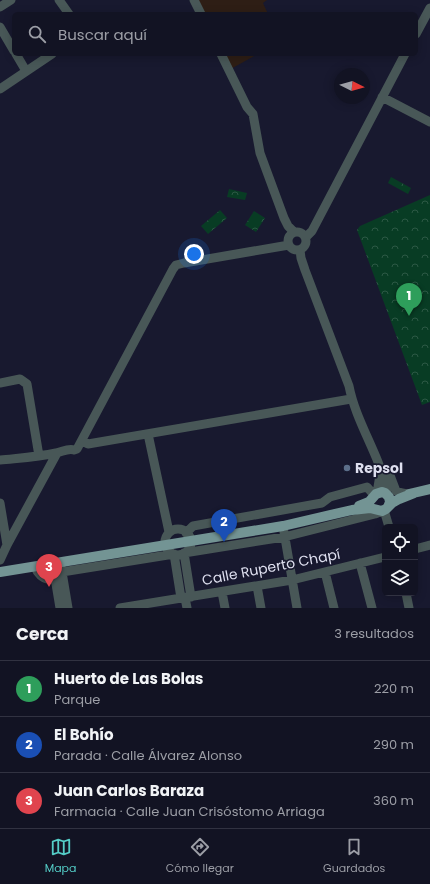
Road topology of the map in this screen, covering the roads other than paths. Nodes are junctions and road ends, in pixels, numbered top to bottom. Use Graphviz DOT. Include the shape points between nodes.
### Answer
graph roads {
  1 [pos="11,0"];
  2 [pos="59,0"];
  3 [pos="194,0"];
  4 [pos="0,7"];
  5 [pos="430,8"];
  6 [pos="68,12"];
  7 [pos="200,12"];
  8 [pos="0,27"];
  9 [pos="418,30"];
  10 [pos="12,48"];
  11 [pos="17,56"];
  12 [pos="49,56"];
  13 [pos="222,56"];
  14 [pos="404,56"];
  15 [pos="26,71"];
  16 [pos="0,89"];
  17 [pos="382,97"];
  18 [pos="430,122"];
  19 [pos="294,232"];
  20 [pos="306,237"];
  21 [pos="289,245"];
  22 [pos="300,250"];
  23 [pos="0,382"];
  24 [pos="351,398"];
  25 [pos="148,434"];
  26 [pos="82,441"];
  27 [pos="374,451"];
  28 [pos="57,453"];
  29 [pos="39,456"];
  30 [pos="0,460"];
  31 [pos="430,489"];
  32 [pos="411,494"];
  33 [pos="375,495"];
  34 [pos="388,495"];
  35 [pos="0,503"];
  36 [pos="386,509"];
  37 [pos="352,510"];
  38 [pos="388,524"];
  39 [pos="169,532"];
  40 [pos="284,532"];
  41 [pos="188,537"];
  42 [pos="7,545"];
  43 [pos="430,545"];
  44 [pos="166,546"];
  45 [pos="418,548"];
  46 [pos="184,553"];
  47 [pos="174,554"];
  48 [pos="382,557"];
  49 [pos="0,560"];
  50 [pos="360,563"];
  51 [pos="35,566"];
  52 [pos="60,571"];
  53 [pos="3,572"];
  54 [pos="325,572"];
  55 [pos="292,580"];
  56 [pos="257,586"];
  57 [pos="222,592"];
  58 [pos="407,596"];
  59 [pos="185,598"];
  60 [pos="148,606"];
  61 [pos="60,608"];
  62 [pos="68,608"];
  63 [pos="120,608"];
  64 [pos="187,608"];
  65 [pos="225,608"];
  66 [pos="261,608"];
  67 [pos="296,608"];
  68 [pos="334,608"];
  69 [pos="372,608"];
  70 [pos="409,608"];
  1 -- 4 [label="street"];
  2 -- 6 [label="street"];
  3 -- 7 [label="street"];
  5 -- 9 [label="street"];
  8 -- 10 [label="street"];
  11 -- 15 [label="street"];
  12 -- 15 [label="street"];
  13 -- 19 [label="street" via="247,107 254,114 260,153 284,218"];
  14 -- 17 [label="street"];
  15 -- 16 [label="street"];
  17 -- 18 [label="street"];
  17 -- 20 [label="street" via="312,231"];
  19 -- 20 [label="street" via="302,233"];
  19 -- 21 [label="street" via="289,237"];
  20 -- 22 [label="street" via="307,242"];
  21 -- 22 [label="street"];
  21 -- 26 [label="street" via="176,265"];
  22 -- 24 [label="street" via="305,270 349,386"];
  23 -- 29 [label="street" via="20,379 27,384"];
  24 -- 25 [label="street"];
  24 -- 27 [label="street"];
  25 -- 26 [label="street" via="88,444"];
  25 -- 39 [label="street"];
  26 -- 28 [label="street" via="76,450"];
  27 -- 32 [label="street" via="386,465 396,491"];
  27 -- 33 [label="street" via="380,472"];
  27 -- 34 [label="street"];
  28 -- 29 [label="street"];
  28 -- 42 [label="street"];
  29 -- 30 [label="street"];
  31 -- 32 [label="main road"];
  32 -- 34 [label="main road"];
  32 -- 36 [label="main road" via="398,499"];
  33 -- 34 [label="main road" via="382,492"];
  33 -- 36 [label="main road" via="372,505 375,508"];
  33 -- 37 [label="main road" via="367,503"];
  33 -- 41 [label="street" via="367,487 330,497 322,503 193,526"];
  34 -- 36 [label="main road" via="390,502"];
  35 -- 42 [label="street"];
  36 -- 37 [label="main road"];
  36 -- 38 [label="street"];
  36 -- 40 [label="street" via="375,514"];
  37 -- 40 [label="main road"];
  39 -- 41 [label="street" via="180,529"];
  39 -- 44 [label="street" via="165,539"];
  40 -- 41 [label="main road"];
  40 -- 46 [label="street"];
  40 -- 55 [label="street"];
  41 -- 44 [label="main road"];
  41 -- 46 [label="street" via="188,548"];
  42 -- 49 [label="street"];
  43 -- 45 [label="street"];
  44 -- 47 [label="street"];
  44 -- 52 [label="main road"];
  46 -- 47 [label="street"];
  46 -- 59 [label="street"];
  47 -- 52 [label="street"];
  47 -- 59 [label="street"];
  48 -- 50 [label="street, Calle Ruperto Chapí"];
  50 -- 54 [label="street, Calle Ruperto Chapí"];
  50 -- 69 [label="street"];
  51 -- 52 [label="main road"];
  51 -- 52 [label="street" via="43,578 49,579"];
  51 -- 53 [label="main road"];
  52 -- 61 [label="street"];
  52 -- 62 [label="street"];
  54 -- 55 [label="street, Calle Ruperto Chapí"];
  54 -- 68 [label="street"];
  55 -- 56 [label="street, Calle Ruperto Chapí"];
  55 -- 67 [label="street"];
  56 -- 57 [label="street, Calle Ruperto Chapí"];
  56 -- 66 [label="street"];
  57 -- 59 [label="street, Calle Ruperto Chapí"];
  57 -- 65 [label="street"];
  58 -- 70 [label="street"];
  59 -- 60 [label="street, Calle Ruperto Chapí"];
  59 -- 64 [label="street"];
  60 -- 63 [label="street, Calle Ruperto Chapí"];
}
